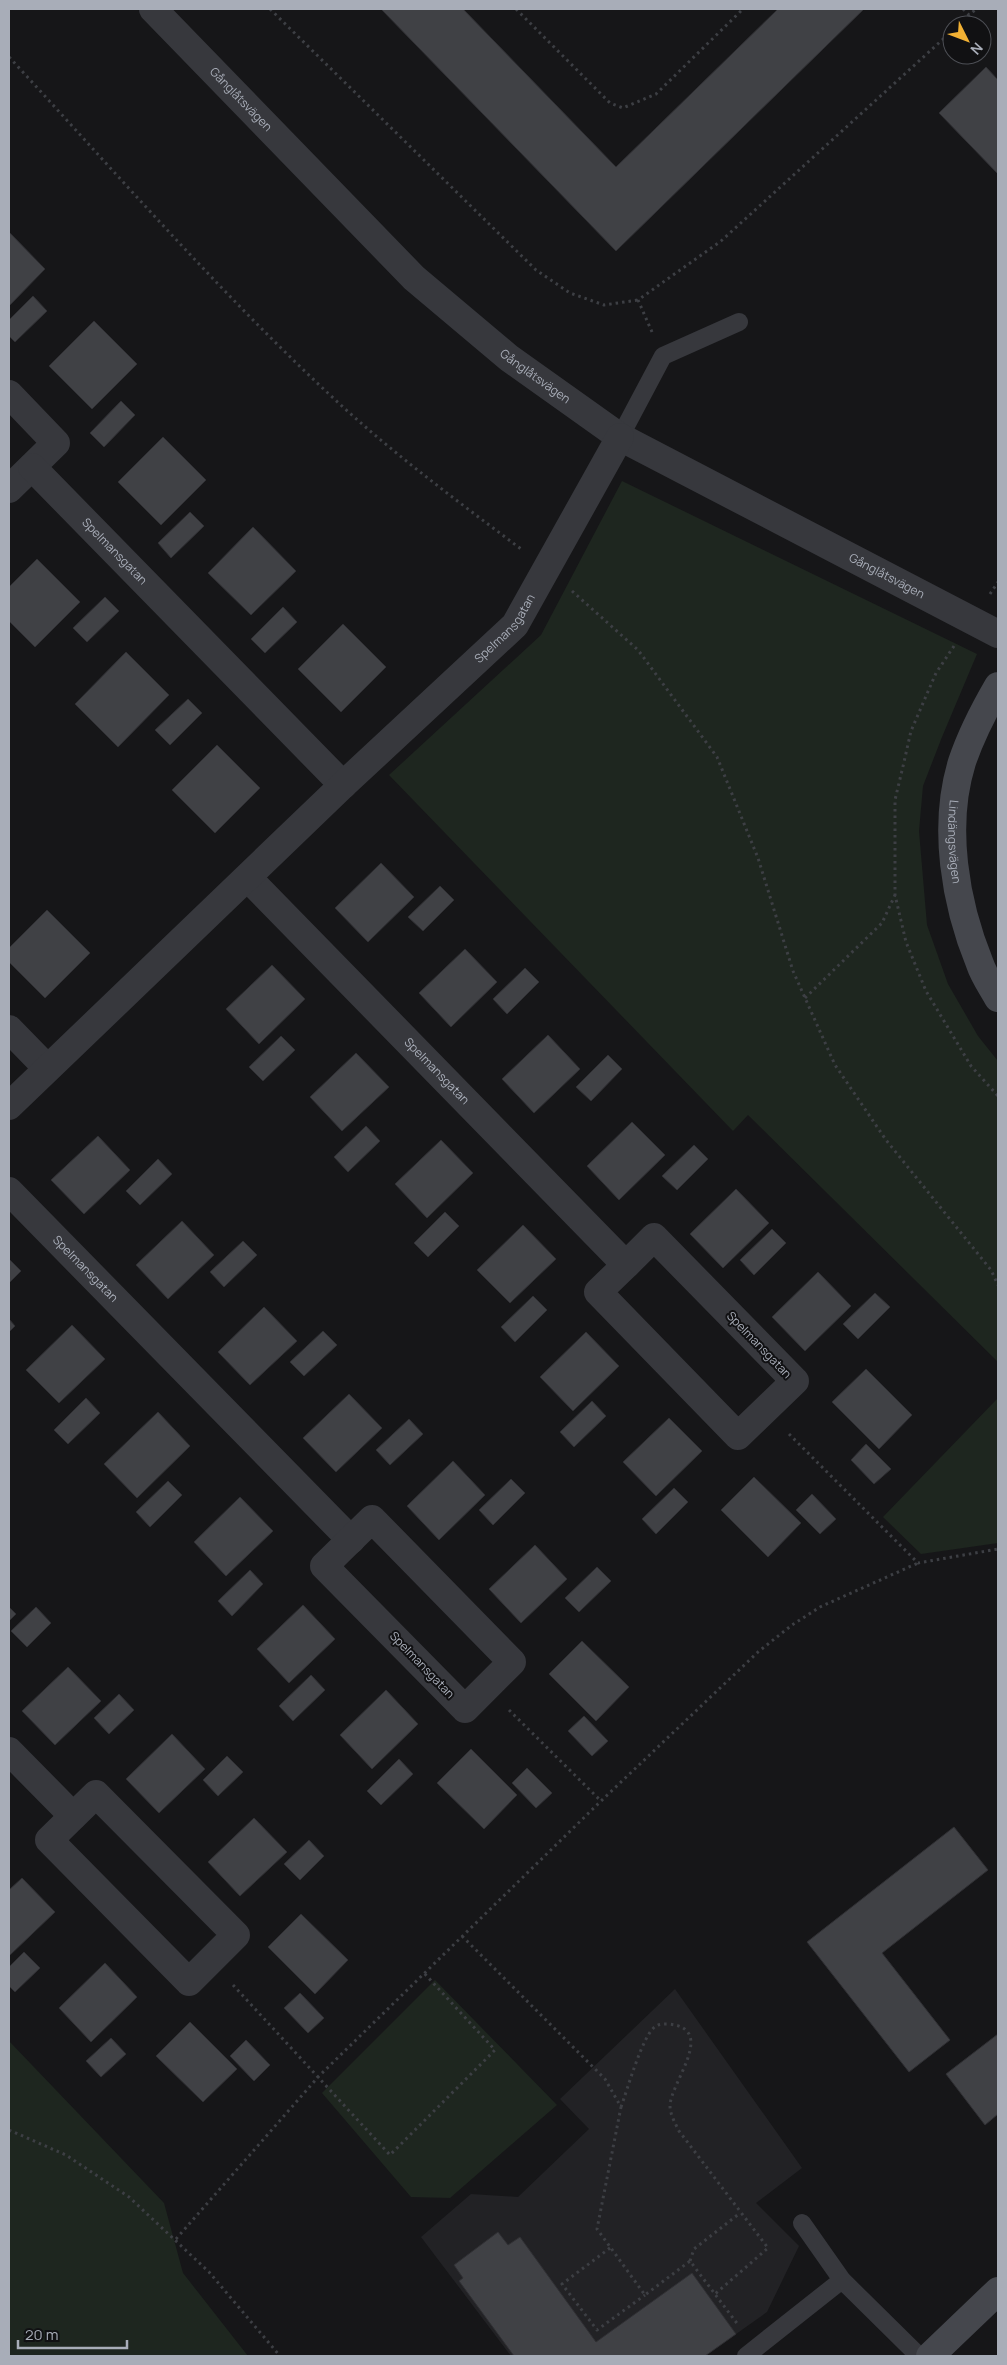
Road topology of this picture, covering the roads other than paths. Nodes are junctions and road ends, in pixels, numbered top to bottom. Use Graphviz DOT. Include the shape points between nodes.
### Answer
graph roads {
  1 [pos="153,9"];
  2 [pos="739,322"];
  3 [pos="9,394"];
  4 [pos="620,437"];
  5 [pos="32,467"];
  6 [pos="9,489"];
  7 [pos="998,634"];
  8 [pos="998,686"];
  9 [pos="343,785"];
  10 [pos="248,878"];
  11 [pos="998,998"];
  12 [pos="9,1029"];
  13 [pos="47,1068"];
  14 [pos="9,1106"];
  15 [pos="9,1191"];
  16 [pos="626,1265"];
  17 [pos="351,1540"];
  18 [pos="9,1752"];
  19 [pos="73,1816"];
  20 [pos="802,2222"];
  21 [pos="842,2280"];
  22 [pos="998,2291"];
  23 [pos="752,2352"];
  24 [pos="919,2356"];
  25 [pos="930,2356"];
  1 -- 4 [label="street, Gånglåtsvägen" via="414,278 509,358"];
  2 -- 4 [label="lane" via="663,356"];
  3 -- 5 [label="street" via="56,443"];
  4 -- 7 [label="street, Gånglåtsvägen"];
  4 -- 9 [label="street, Spelmansgatan" via="515,625"];
  5 -- 6 [label="street"];
  5 -- 9 [label="street, Spelmansgatan"];
  8 -- 11 [label="street, Lindängsvägen" via="980,716 962,763 953,814 953,867 964,919 980,966"];
  9 -- 10 [label="street, Spelmansgatan"];
  10 -- 13 [label="street, Spelmansgatan"];
  10 -- 16 [label="street, Spelmansgatan"];
  12 -- 13 [label="street"];
  13 -- 14 [label="street, Spelmansgatan"];
  15 -- 17 [label="street, Spelmansgatan"];
  16 -- 16 [label="street, Spelmansgatan" via="598,1292 738,1436 794,1381 654,1238"];
  17 -- 17 [label="street, Spelmansgatan" via="324,1566 465,1709 512,1662 372,1519"];
  18 -- 19 [label="street"];
  19 -- 19 [label="street" via="49,1840 189,1982 236,1935 96,1794"];
  20 -- 21 [label="lane"];
  21 -- 23 [label="lane"];
  21 -- 24 [label="lane"];
  22 -- 25 [label="street"];
}
